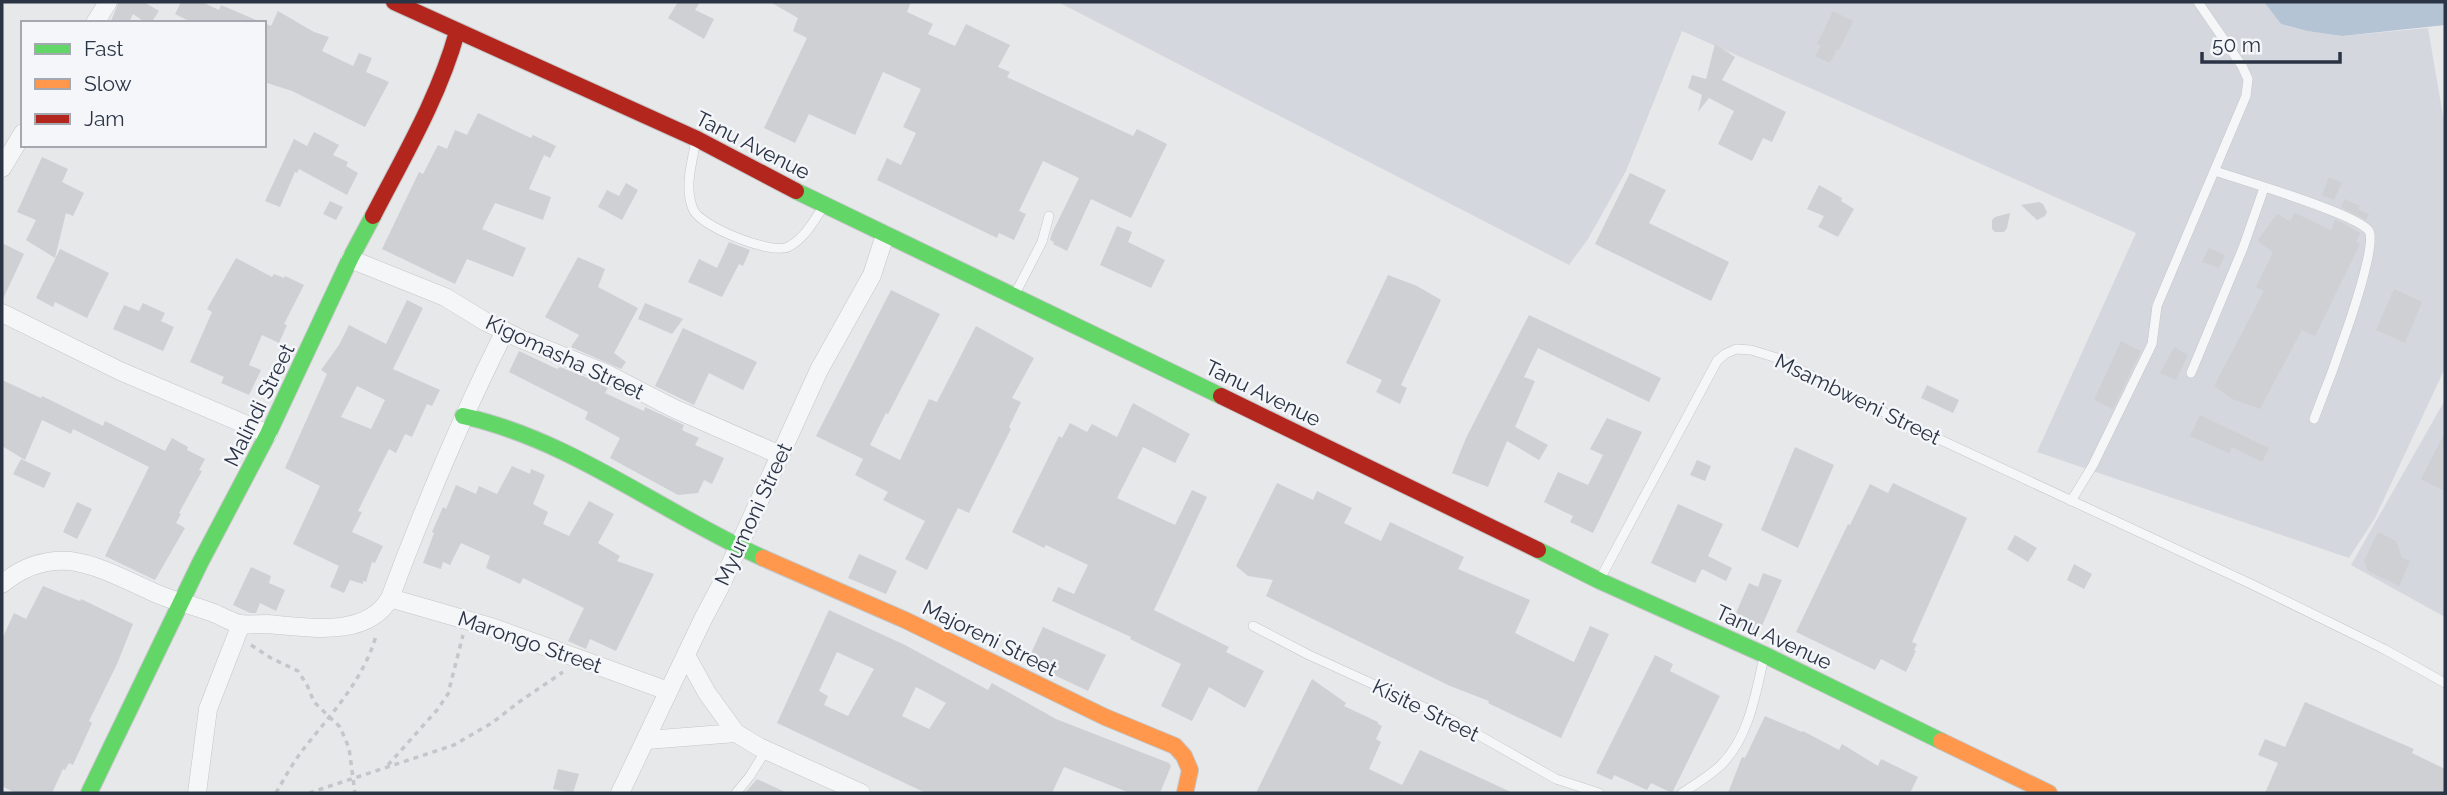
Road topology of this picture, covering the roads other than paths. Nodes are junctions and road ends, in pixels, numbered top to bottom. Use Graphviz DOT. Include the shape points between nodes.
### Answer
graph roads {
  1 [pos="108,2"];
  2 [pos="394,2"];
  3 [pos="2198,2"];
  4 [pos="96,21"];
  5 [pos="457,32"];
  6 [pos="21,136"];
  7 [pos="697,139"];
  8 [pos="2,168"];
  9 [pos="2215,171"];
  10 [pos="2264,188"];
  11 [pos="824,206"];
  12 [pos="1049,216"];
  13 [pos="885,235"];
  14 [pos="350,259"];
  15 [pos="1014,295"];
  16 [pos="2,313"];
  17 [pos="505,331"];
  18 [pos="2191,373"];
  19 [pos="463,416"];
  20 [pos="2314,419"];
  21 [pos="268,434"];
  22 [pos="779,455"];
  23 [pos="2071,501"];
  24 [pos="739,547"];
  25 [pos="1600,581"];
  26 [pos="2,584"];
  27 [pos="182,604"];
  28 [pos="385,606"];
  29 [pos="1253,626"];
  30 [pos="239,628"];
  31 [pos="686,655"];
  32 [pos="1765,655"];
  33 [pos="2445,683"];
  34 [pos="668,691"];
  35 [pos="736,733"];
  36 [pos="647,740"];
  37 [pos="766,750"];
  38 [pos="89,793"];
  39 [pos="197,793"];
  40 [pos="620,793"];
  41 [pos="736,793"];
  42 [pos="861,793"];
  43 [pos="1185,793"];
  44 [pos="1599,793"];
  45 [pos="1682,793"];
  46 [pos="2049,793"];
  1 -- 4 [label="street"];
  2 -- 5 [label="street, Tanu Avenue"];
  3 -- 9 [label="lane" via="2248,79 2246,96"];
  5 -- 7 [label="street, Tanu Avenue"];
  5 -- 14 [label="street, Malindi Street" via="428,110"];
  6 -- 8 [label="street"];
  7 -- 11 [label="street, Tanu Avenue"];
  7 -- 11 [label="lane" via="689,188 693,212 702,220 779,249 796,241"];
  9 -- 10 [label="lane"];
  9 -- 23 [label="lane" via="2157,306 2152,344"];
  10 -- 18 [label="lane"];
  10 -- 20 [label="lane" via="2361,225 2372,239 2334,371"];
  11 -- 13 [label="street, Tanu Avenue"];
  12 -- 15 [label="lane" via="1042,242"];
  13 -- 15 [label="street, Tanu Avenue"];
  13 -- 22 [label="street, Myumoni Street" via="872,275"];
  14 -- 17 [label="street, Kigomasha Street" via="445,296"];
  14 -- 21 [label="street, Malindi Street"];
  15 -- 25 [label="street, Tanu Avenue"];
  16 -- 21 [label="street" via="120,371"];
  17 -- 19 [label="street"];
  17 -- 22 [label="street, Kigomasha Street"];
  19 -- 24 [label="street, Majoreni Street" via="495,423 565,452"];
  19 -- 28 [label="street"];
  21 -- 27 [label="street, Malindi Street"];
  22 -- 24 [label="street, Myumoni Street"];
  23 -- 25 [label="lane, Msambweni Street" via="1777,358 1736,349 1717,361 1699,391"];
  23 -- 33 [label="lane, Msambweni Street" via="2251,584"];
  24 -- 31 [label="street, Myumoni Street"];
  24 -- 43 [label="street, Majoreni Street" via="1175,746 1190,770"];
  25 -- 32 [label="street, Tanu Avenue"];
  26 -- 27 [label="street" via="35,564 69,561"];
  27 -- 30 [label="street" via="207,610"];
  27 -- 38 [label="street, Malindi Street"];
  28 -- 30 [label="street" via="362,622 336,626"];
  28 -- 34 [label="street, Marongo Street" via="465,620"];
  29 -- 44 [label="lane, Kisite Street" via="1452,720 1556,779"];
  30 -- 39 [label="street" via="208,709"];
  31 -- 34 [label="street, Myumoni Street"];
  31 -- 35 [label="street" via="713,704"];
  32 -- 45 [label="lane" via="1751,709 1735,746 1723,763"];
  32 -- 46 [label="street, Tanu Avenue"];
  34 -- 36 [label="street, Myumoni Street"];
  35 -- 36 [label="street"];
  35 -- 37 [label="street"];
  36 -- 40 [label="street, Myumoni Street"];
  37 -- 41 [label="lane"];
  37 -- 42 [label="street"];
}
